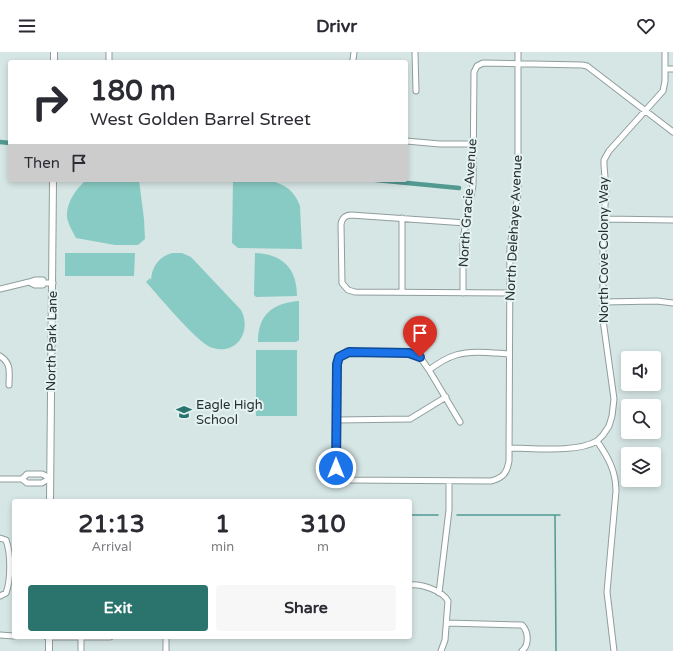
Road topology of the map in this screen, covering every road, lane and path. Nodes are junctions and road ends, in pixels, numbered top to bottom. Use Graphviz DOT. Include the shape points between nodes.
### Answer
graph roads {
  1 [pos="415,52"];
  2 [pos="518,52"];
  3 [pos="665,52"];
  4 [pos="518,63"];
  5 [pos="665,69"];
  6 [pos="673,69"];
  7 [pos="416,91"];
  8 [pos="645,111"];
  9 [pos="673,132"];
  10 [pos="408,141"];
  11 [pos="474,144"];
  12 [pos="53,182"];
  13 [pos="402,218"];
  14 [pos="605,219"];
  15 [pos="673,220"];
  16 [pos="466,223"];
  17 [pos="53,283"];
  18 [pos="0,289"];
  19 [pos="402,292"];
  20 [pos="463,293"];
  21 [pos="510,293"];
  22 [pos="603,302"];
  23 [pos="673,303"];
  24 [pos="510,354"];
  25 [pos="2,357"];
  26 [pos="429,370"];
  27 [pos="9,385"];
  28 [pos="446,397"];
  29 [pos="336,420"];
  30 [pos="460,422"];
  31 [pos="597,441"];
  32 [pos="509,448"];
  33 [pos="50,478"];
  34 [pos="0,479"];
  35 [pos="22,479"];
  36 [pos="449,481"];
  37 [pos="50,499"];
  38 [pos="0,538"];
  39 [pos="11,569"];
  40 [pos="11,575"];
  41 [pos="412,585"];
  42 [pos="439,593"];
  43 [pos="0,596"];
  44 [pos="446,623"];
  45 [pos="0,635"];
  46 [pos="12,636"];
  47 [pos="49,639"];
  48 [pos="81,639"];
  49 [pos="166,639"];
  50 [pos="49,651"];
  51 [pos="81,651"];
  52 [pos="166,651"];
  53 [pos="441,651"];
  54 [pos="522,651"];
  55 [pos="614,651"];
  1 -- 7 [label="street"];
  2 -- 4 [label="street, North Delehaye Avenue"];
  3 -- 5 [label="street, North Cove Colony Way"];
  4 -- 8 [label="street" via="587,66"];
  4 -- 11 [label="street, North Gracie Avenue" via="483,63 477,66 474,72"];
  4 -- 21 [label="street, North Delehaye Avenue" via="518,194 510,247"];
  5 -- 6 [label="street"];
  5 -- 8 [label="street, North Cove Colony Way" via="663,91"];
  8 -- 9 [label="street"];
  8 -- 14 [label="street, North Cove Colony Way" via="606,155"];
  10 -- 11 [label="street"];
  11 -- 16 [label="street, North Gracie Avenue" via="472,185"];
  12 -- 17 [label="street, North Park Lane"];
  13 -- 16 [label="street"];
  13 -- 19 [label="street"];
  13 -- 19 [label="street" via="351,215 344,218 341,224 341,279 346,288 355,292"];
  14 -- 15 [label="street"];
  14 -- 22 [label="street, North Cove Colony Way"];
  16 -- 20 [label="street, North Gracie Avenue" via="463,239"];
  17 -- 18 [label="street" via="35,280"];
  17 -- 33 [label="street, North Park Lane"];
  19 -- 20 [label="street"];
  20 -- 21 [label="street"];
  21 -- 24 [label="street, North Delehaye Avenue"];
  22 -- 23 [label="street"];
  22 -- 31 [label="street, North Cove Colony Way" via="614,404 609,426"];
  24 -- 26 [label="street" via="467,353 447,358"];
  24 -- 32 [label="street, North Delehaye Avenue"];
  25 -- 27 [label="street" via="9,366"];
  26 -- 28 [label="street"];
  26 -- 29 [label="street" via="420,357 409,353 349,352 339,357"];
  28 -- 29 [label="street" via="410,419"];
  28 -- 30 [label="street"];
  29 -- 36 [label="street" via="336,468 340,476 348,480"];
  31 -- 32 [label="street" via="574,448"];
  31 -- 55 [label="street" via="611,463 616,484 608,592"];
  32 -- 36 [label="street, North Delehaye Avenue" via="508,469 499,478 491,481"];
  33 -- 35 [label="street" via="42,483 27,483"];
  33 -- 35 [label="street" via="42,474 27,474"];
  33 -- 37 [label="street, North Park Lane"];
  34 -- 35 [label="street"];
  36 -- 42 [label="street" via="449,510"];
  38 -- 39 [label="street" via="6,540 9,548"];
  39 -- 40 [label="street"];
  40 -- 43 [label="street" via="6,593"];
  41 -- 42 [label="street" via="421,585"];
  42 -- 44 [label="street" via="447,598 449,603"];
  44 -- 53 [label="street" via="445,640"];
  44 -- 54 [label="street" via="522,625 527,633 527,644"];
  45 -- 46 [label="street"];
  47 -- 50 [label="street"];
  48 -- 51 [label="street"];
  49 -- 52 [label="street"];
}
